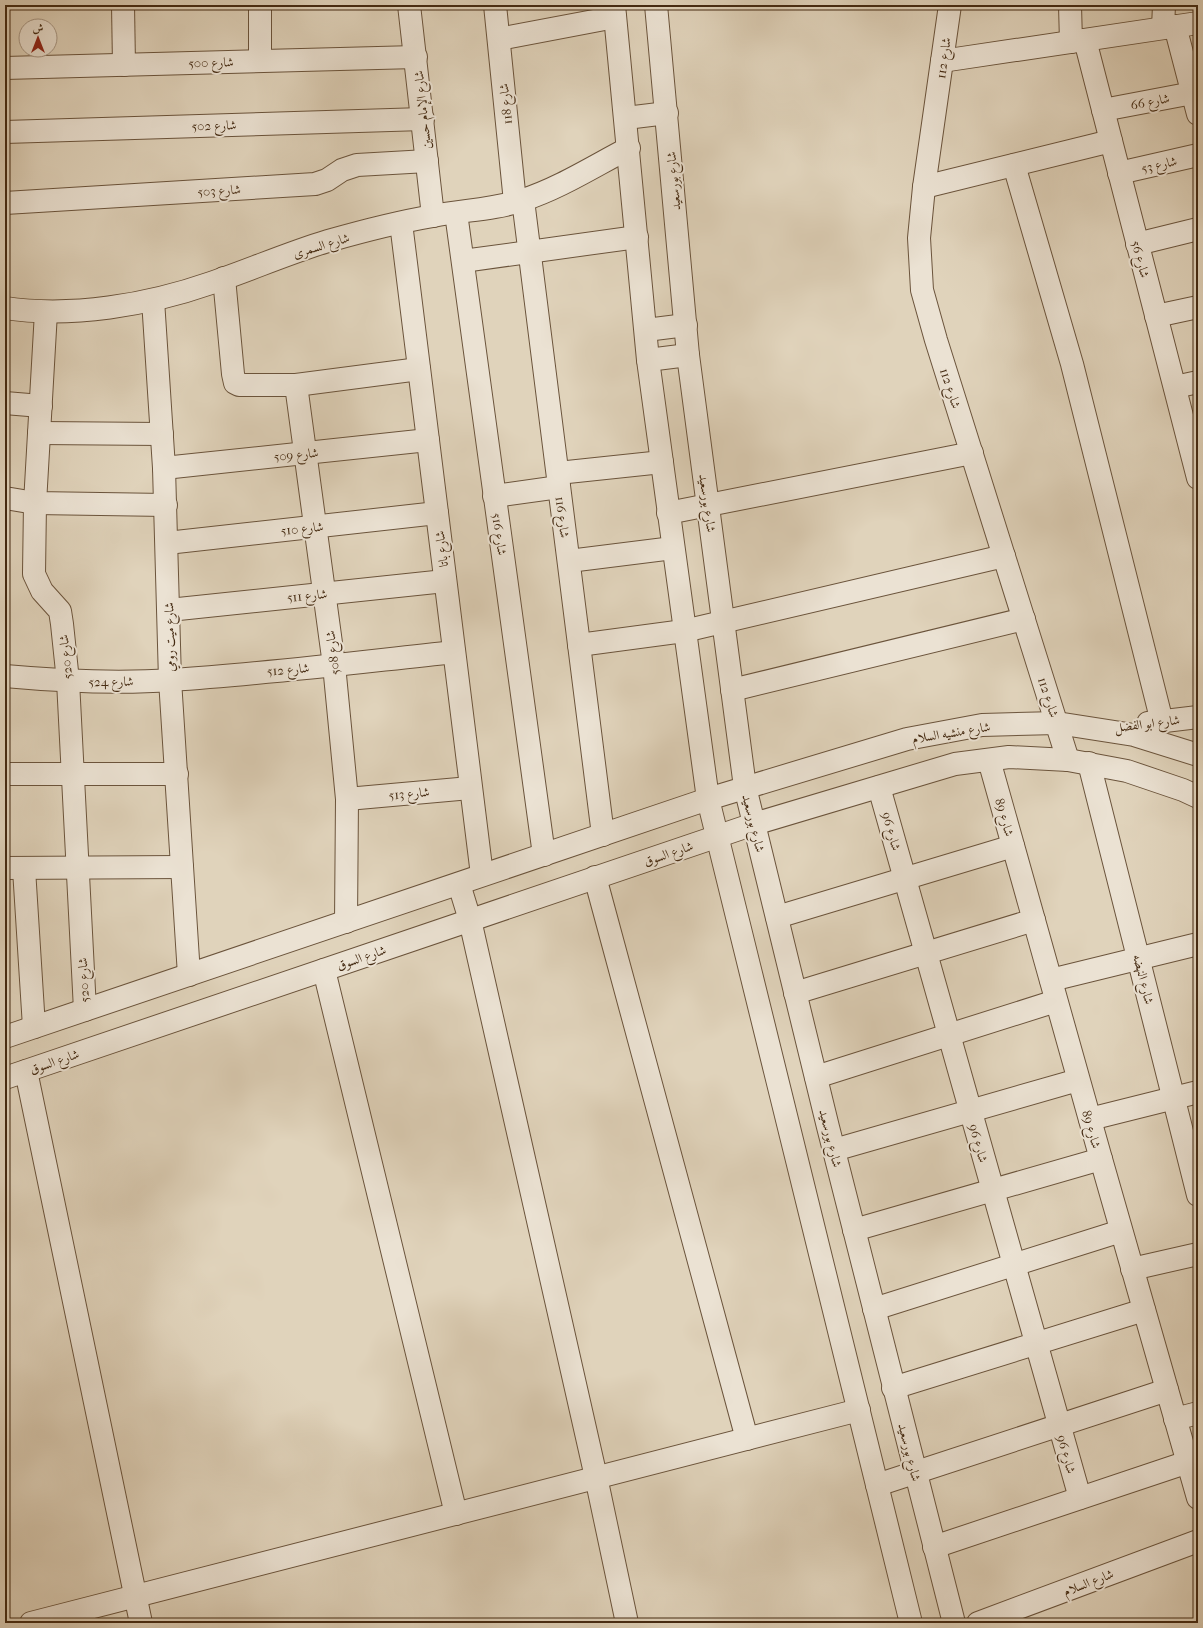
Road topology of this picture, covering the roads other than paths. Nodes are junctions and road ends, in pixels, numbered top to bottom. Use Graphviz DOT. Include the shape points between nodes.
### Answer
graph roads {
  1 [pos="123,5"];
  2 [pos="260,5"];
  3 [pos="409,5"];
  4 [pos="495,5"];
  5 [pos="656,5"];
  6 [pos="950,5"];
  7 [pos="1070,5"];
  8 [pos="1164,5"];
  9 [pos="615,11"];
  10 [pos="1198,23"];
  11 [pos="1169,27"];
  12 [pos="499,39"];
  13 [pos="1078,41"];
  14 [pos="416,57"];
  15 [pos="260,61"];
  16 [pos="942,61"];
  17 [pos="124,65"];
  18 [pos="5,68"];
  19 [pos="1195,92"];
  20 [pos="1103,110"];
  21 [pos="667,113"];
  22 [pos="1198,114"];
  23 [pos="626,118"];
  24 [pos="423,119"];
  25 [pos="5,132"];
  26 [pos="1111,141"];
  27 [pos="629,148"];
  28 [pos="1198,155"];
  29 [pos="428,161"];
  30 [pos="1014,165"];
  31 [pos="1119,173"];
  32 [pos="924,187"];
  33 [pos="519,201"];
  34 [pos="5,203"];
  35 [pos="456,213"];
  36 [pos="433,216"];
  37 [pos="401,223"];
  38 [pos="1198,228"];
  39 [pos="637,237"];
  40 [pos="1137,244"];
  41 [pos="530,252"];
  42 [pos="463,261"];
  43 [pos="224,278"];
  44 [pos="153,300"];
  45 [pos="1198,307"];
  46 [pos="5,308"];
  47 [pos="46,312"];
  48 [pos="1156,316"];
  49 [pos="686,325"];
  50 [pos="646,330"];
  51 [pos="688,355"];
  52 [pos="648,360"];
  53 [pos="419,369"];
  54 [pos="1198,382"];
  55 [pos="296,385"];
  56 [pos="1175,387"];
  57 [pos="5,403"];
  58 [pos="40,406"];
  59 [pos="39,433"];
  60 [pos="162,434"];
  61 [pos="428,440"];
  62 [pos="305,453"];
  63 [pos="972,453"];
  64 [pos="1195,456"];
  65 [pos="662,462"];
  66 [pos="164,468"];
  67 [pos="1198,478"];
  68 [pos="559,480"];
  69 [pos="494,496"];
  70 [pos="5,498"];
  71 [pos="35,503"];
  72 [pos="166,505"];
  73 [pos="708,505"];
  74 [pos="437,513"];
  75 [pos="668,513"];
  76 [pos="315,526"];
  77 [pos="167,543"];
  78 [pos="673,548"];
  79 [pos="1004,556"];
  80 [pos="569,561"];
  81 [pos="445,581"];
  82 [pos="325,594"];
  83 [pos="169,610"];
  84 [pos="1024,619"];
  85 [pos="723,622"];
  86 [pos="684,631"];
  87 [pos="579,645"];
  88 [pos="454,652"];
  89 [pos="334,665"];
  90 [pos="5,676"];
  91 [pos="170,680"];
  92 [pos="68,681"];
  93 [pos="732,690"];
  94 [pos="1198,717"];
  95 [pos="1162,722"];
  96 [pos="1057,724"];
  97 [pos="1096,729"];
  98 [pos="1198,756"];
  99 [pos="989,760"];
  100 [pos="1079,762"];
  101 [pos="5,774"];
  102 [pos="72,774"];
  103 [pos="177,774"];
  104 [pos="745,787"];
  105 [pos="879,787"];
  106 [pos="470,788"];
  107 [pos="1198,797"];
  108 [pos="347,799"];
  109 [pos="708,799"];
  110 [pos="754,824"];
  111 [pos="603,835"];
  112 [pos="717,836"];
  113 [pos="1013,846"];
  114 [pos="544,855"];
  115 [pos="182,867"];
  116 [pos="15,868"];
  117 [pos="76,868"];
  118 [pos="482,875"];
  119 [pos="596,877"];
  120 [pos="905,879"];
  121 [pos="459,884"];
  122 [pos="777,917"];
  123 [pos="470,920"];
  124 [pos="1034,920"];
  125 [pos="346,922"];
  126 [pos="1198,944"];
  127 [pos="926,953"];
  128 [pos="1138,959"];
  129 [pos="324,970"];
  130 [pos="189,975"];
  131 [pos="1051,980"];
  132 [pos="795,993"];
  133 [pos="1056,1001"];
  134 [pos="85,1010"];
  135 [pos="34,1027"];
  136 [pos="949,1035"];
  137 [pos="5,1037"];
  138 [pos="26,1071"];
  139 [pos="816,1077"];
  140 [pos="5,1078"];
  141 [pos="1078,1080"];
  142 [pos="1198,1092"];
  143 [pos="1174,1098"];
  144 [pos="970,1111"];
  145 [pos="1090,1119"];
  146 [pos="834,1150"];
  147 [pos="1101,1159"];
  148 [pos="993,1190"];
  149 [pos="1198,1195"];
  150 [pos="854,1230"];
  151 [pos="1121,1231"];
  152 [pos="1198,1254"];
  153 [pos="1014,1265"];
  154 [pos="1132,1269"];
  155 [pos="874,1309"];
  156 [pos="1144,1310"];
  157 [pos="1036,1343"];
  158 [pos="893,1388"];
  159 [pos="1167,1390"];
  160 [pos="859,1410"];
  161 [pos="1198,1413"];
  162 [pos="1175,1419"];
  163 [pos="1059,1426"];
  164 [pos="747,1439"];
  165 [pos="1188,1462"];
  166 [pos="915,1473"];
  167 [pos="596,1477"];
  168 [pos="877,1485"];
  169 [pos="1080,1498"];
  170 [pos="1198,1498"];
  171 [pos="456,1514"];
  172 [pos="1198,1541"];
  173 [pos="934,1547"];
  174 [pos="135,1596"];
  175 [pos="31,1623"];
  176 [pos="141,1623"];
  177 [pos="627,1623"];
  178 [pos="908,1623"];
  179 [pos="954,1623"];
  180 [pos="978,1623"];
  1 -- 17 [label="street"];
  2 -- 15 [label="street"];
  3 -- 14 [label="street, شارع الإمام حسين"];
  4 -- 12 [label="street, شارع 118"];
  5 -- 21 [label="street, شارع بورسعيد"];
  6 -- 16 [label="street, شارع 112"];
  7 -- 13 [label="street, شارع 56"];
  8 -- 11 [label="street"];
  9 -- 12 [label="street"];
  9 -- 23 [label="street"];
  10 -- 11 [label="street"];
  11 -- 13 [label="street"];
  11 -- 19 [label="street"];
  12 -- 33 [label="street, شارع 118"];
  13 -- 16 [label="street"];
  13 -- 20 [label="street, شارع 56"];
  14 -- 15 [label="street, شارع 500"];
  14 -- 24 [label="street, شارع الإمام حسين"];
  15 -- 17 [label="street, شارع 500"];
  16 -- 32 [label="street, شارع 112"];
  17 -- 18 [label="street, شارع 500"];
  19 -- 20 [label="street, شارع 66"];
  19 -- 22 [label="street"];
  20 -- 26 [label="street, شارع 56"];
  21 -- 23 [label="street"];
  21 -- 49 [label="street, شارع بورسعيد"];
  23 -- 27 [label="street"];
  24 -- 25 [label="street, شارع 502"];
  24 -- 29 [label="street, شارع الإمام حسين"];
  26 -- 30 [label="street"];
  26 -- 31 [label="street, شارع 56"];
  27 -- 33 [label="street, شارع السمرى"];
  27 -- 39 [label="street"];
  28 -- 31 [label="street, شارع 53"];
  29 -- 34 [label="street, شارع 503" via="357,165 315,184"];
  29 -- 36 [label="street, شارع الإمام حسين"];
  30 -- 32 [label="street"];
  30 -- 95 [label="street" via="1072,364"];
  31 -- 40 [label="street, شارع 56"];
  32 -- 63 [label="street, شارع 112" via="919,238 922,290"];
  33 -- 35 [label="street, شارع السمرى" via="499,207"];
  33 -- 41 [label="street, شارع 116"];
  35 -- 36 [label="street, شارع السمرى"];
  35 -- 42 [label="street, شارع 516"];
  36 -- 37 [label="street, شارع السمرى"];
  37 -- 43 [label="street, شارع السمرى" via="327,242"];
  37 -- 53 [label="street, شارع باتا"];
  38 -- 40 [label="street"];
  39 -- 41 [label="street"];
  39 -- 50 [label="street"];
  40 -- 48 [label="street, شارع 56"];
  41 -- 42 [label="street"];
  41 -- 68 [label="street, شارع 116"];
  42 -- 69 [label="street, شارع 516"];
  43 -- 44 [label="street, شارع السمرى"];
  43 -- 55 [label="street" via="235,383 244,386"];
  44 -- 47 [label="street, شارع السمرى" via="82,310"];
  44 -- 60 [label="street, شارع ميت رومي"];
  45 -- 48 [label="street"];
  46 -- 47 [label="street, شارع السمرى"];
  47 -- 58 [label="street, شارع 520"];
  48 -- 56 [label="street, شارع 56"];
  49 -- 50 [label="street"];
  49 -- 51 [label="street, شارع بورسعيد"];
  50 -- 52 [label="street"];
  51 -- 52 [label="street"];
  51 -- 73 [label="street, شارع بورسعيد"];
  52 -- 65 [label="street"];
  53 -- 55 [label="street"];
  53 -- 61 [label="street, شارع باتا"];
  54 -- 56 [label="street"];
  55 -- 62 [label="street, شارع 508"];
  56 -- 64 [label="street, شارع 56"];
  57 -- 58 [label="street"];
  58 -- 59 [label="street, شارع 520"];
  59 -- 60 [label="street"];
  59 -- 71 [label="street, شارع 520"];
  60 -- 66 [label="street, شارع ميت رومي"];
  61 -- 62 [label="street, شارع 509"];
  61 -- 74 [label="street, شارع باتا"];
  62 -- 66 [label="street, شارع 509"];
  62 -- 76 [label="street, شارع 508"];
  63 -- 73 [label="street"];
  63 -- 79 [label="street, شارع 112"];
  64 -- 67 [label="street, شارع 56"];
  65 -- 68 [label="street"];
  65 -- 75 [label="street"];
  66 -- 72 [label="street, شارع ميت رومي"];
  68 -- 69 [label="street"];
  68 -- 80 [label="street, شارع 116"];
  69 -- 114 [label="street, شارع 516"];
  70 -- 71 [label="street"];
  71 -- 72 [label="street"];
  71 -- 92 [label="street, شارع 520" via="34,574 42,591 60,611"];
  72 -- 77 [label="street, شارع ميت رومي"];
  73 -- 75 [label="street"];
  73 -- 85 [label="street, شارع بورسعيد"];
  74 -- 76 [label="street, شارع 510"];
  74 -- 81 [label="street, شارع باتا"];
  75 -- 78 [label="street"];
  76 -- 77 [label="street, شارع 510"];
  76 -- 82 [label="street, شارع 508"];
  77 -- 83 [label="street, شارع ميت رومي"];
  78 -- 80 [label="street"];
  78 -- 86 [label="street"];
  79 -- 84 [label="street, شارع 112"];
  79 -- 85 [label="street"];
  80 -- 87 [label="street, شارع 116"];
  81 -- 82 [label="street, شارع 511"];
  81 -- 88 [label="street, شارع باتا"];
  82 -- 83 [label="street, شارع 511"];
  82 -- 89 [label="street, شارع 508"];
  83 -- 91 [label="street, شارع ميت رومي"];
  84 -- 93 [label="street"];
  84 -- 96 [label="street, شارع 112"];
  85 -- 86 [label="street"];
  85 -- 93 [label="street, شارع بورسعيد"];
  86 -- 87 [label="street"];
  86 -- 109 [label="street"];
  87 -- 111 [label="street, شارع 116"];
  88 -- 89 [label="street, شارع 512"];
  88 -- 106 [label="street, شارع باتا"];
  89 -- 91 [label="street, شارع 512"];
  89 -- 108 [label="street, شارع 508"];
  90 -- 92 [label="street, شارع 524"];
  91 -- 92 [label="street, شارع 524"];
  91 -- 103 [label="street, شارع ميت رومي"];
  92 -- 102 [label="street, شارع 520"];
  93 -- 104 [label="street, شارع بورسعيد"];
  94 -- 95 [label="street, شارع ابو الفضل"];
  95 -- 97 [label="street, شارع ابو الفضل"];
  96 -- 97 [label="street, شارع منشيه السلام"];
  96 -- 100 [label="street, شارع 112"];
  96 -- 104 [label="street, شارع منشيه السلام" via="982,725 907,739"];
  97 -- 98 [label="street, شارع منشيه السلام" via="1134,735"];
  99 -- 100 [label="street" via="1009,757"];
  99 -- 105 [label="street" via="955,764"];
  99 -- 113 [label="street, شارع 89"];
  100 -- 107 [label="street" via="1127,771"];
  100 -- 128 [label="street, شارع النهضه"];
  101 -- 102 [label="street"];
  102 -- 103 [label="street"];
  102 -- 117 [label="street, شارع 520"];
  103 -- 115 [label="street, شارع ميت رومي"];
  104 -- 109 [label="street, شارع منشيه السلام"];
  104 -- 110 [label="street, شارع بورسعيد"];
  105 -- 110 [label="street"];
  105 -- 120 [label="street, شارع 96"];
  106 -- 108 [label="street, شارع 513"];
  106 -- 118 [label="street, شارع باتا"];
  108 -- 125 [label="street, شارع 508"];
  109 -- 111 [label="street"];
  109 -- 112 [label="street"];
  110 -- 112 [label="street"];
  110 -- 122 [label="street, شارع بورسعيد"];
  111 -- 114 [label="street"];
  112 -- 119 [label="street, شارع السوق"];
  112 -- 160 [label="street"];
  113 -- 120 [label="street"];
  113 -- 124 [label="street, شارع 89"];
  114 -- 118 [label="street"];
  115 -- 117 [label="street"];
  115 -- 130 [label="street, شارع ميت رومي"];
  116 -- 117 [label="street"];
  116 -- 135 [label="street"];
  117 -- 134 [label="street, شارع 520"];
  118 -- 121 [label="street"];
  119 -- 123 [label="street, شارع السوق"];
  119 -- 164 [label="street"];
  120 -- 122 [label="street"];
  120 -- 127 [label="street, شارع 96"];
  121 -- 123 [label="street"];
  121 -- 125 [label="street"];
  122 -- 132 [label="street, شارع بورسعيد"];
  123 -- 129 [label="street, شارع السوق"];
  123 -- 167 [label="street"];
  124 -- 127 [label="street"];
  124 -- 131 [label="street, شارع 89"];
  125 -- 130 [label="street"];
  126 -- 128 [label="street"];
  127 -- 132 [label="street"];
  127 -- 136 [label="street, شارع 96"];
  128 -- 131 [label="street"];
  128 -- 143 [label="street, شارع النهضه"];
  129 -- 138 [label="street, شارع السوق"];
  129 -- 171 [label="street"];
  130 -- 134 [label="street"];
  131 -- 133 [label="street, شارع 89"];
  132 -- 139 [label="street, شارع بورسعيد"];
  133 -- 136 [label="street"];
  133 -- 141 [label="street, شارع 89"];
  134 -- 135 [label="street"];
  135 -- 137 [label="street"];
  136 -- 139 [label="street"];
  136 -- 144 [label="street, شارع 96"];
  138 -- 140 [label="street, شارع السوق"];
  138 -- 174 [label="street"];
  139 -- 146 [label="street, شارع بورسعيد"];
  141 -- 144 [label="street"];
  141 -- 145 [label="street, شارع 89"];
  142 -- 143 [label="street"];
  143 -- 145 [label="street"];
  143 -- 149 [label="street, شارع النهضه"];
  144 -- 146 [label="street"];
  144 -- 148 [label="street, شارع 96"];
  145 -- 147 [label="street, شارع 89"];
  146 -- 150 [label="street, شارع بورسعيد"];
  147 -- 148 [label="street"];
  147 -- 151 [label="street, شارع 89"];
  148 -- 150 [label="street"];
  148 -- 153 [label="street, شارع 96"];
  150 -- 155 [label="street, شارع بورسعيد"];
  151 -- 153 [label="street"];
  151 -- 154 [label="street, شارع 89"];
  152 -- 154 [label="street"];
  153 -- 155 [label="street"];
  153 -- 157 [label="street, شارع 96"];
  154 -- 156 [label="street, شارع 89"];
  155 -- 158 [label="street, شارع بورسعيد"];
  156 -- 157 [label="street"];
  156 -- 159 [label="street, شارع 89"];
  157 -- 158 [label="street"];
  157 -- 163 [label="street, شارع 96"];
  158 -- 166 [label="street, شارع بورسعيد"];
  159 -- 162 [label="street, شارع 89"];
  159 -- 163 [label="street"];
  160 -- 164 [label="street"];
  160 -- 168 [label="street"];
  161 -- 162 [label="street"];
  162 -- 165 [label="street, شارع 89"];
  163 -- 166 [label="street"];
  163 -- 169 [label="street, شارع 96"];
  164 -- 167 [label="street"];
  165 -- 169 [label="street"];
  165 -- 170 [label="street, شارع 89"];
  166 -- 168 [label="street"];
  166 -- 173 [label="street, شارع بورسعيد"];
  167 -- 171 [label="street"];
  167 -- 177 [label="street"];
  168 -- 178 [label="street"];
  169 -- 173 [label="street"];
  171 -- 174 [label="street"];
  172 -- 180 [label="street, شارع السلام"];
  173 -- 179 [label="street, شارع بورسعيد"];
  174 -- 175 [label="street"];
  174 -- 176 [label="street"];
}
